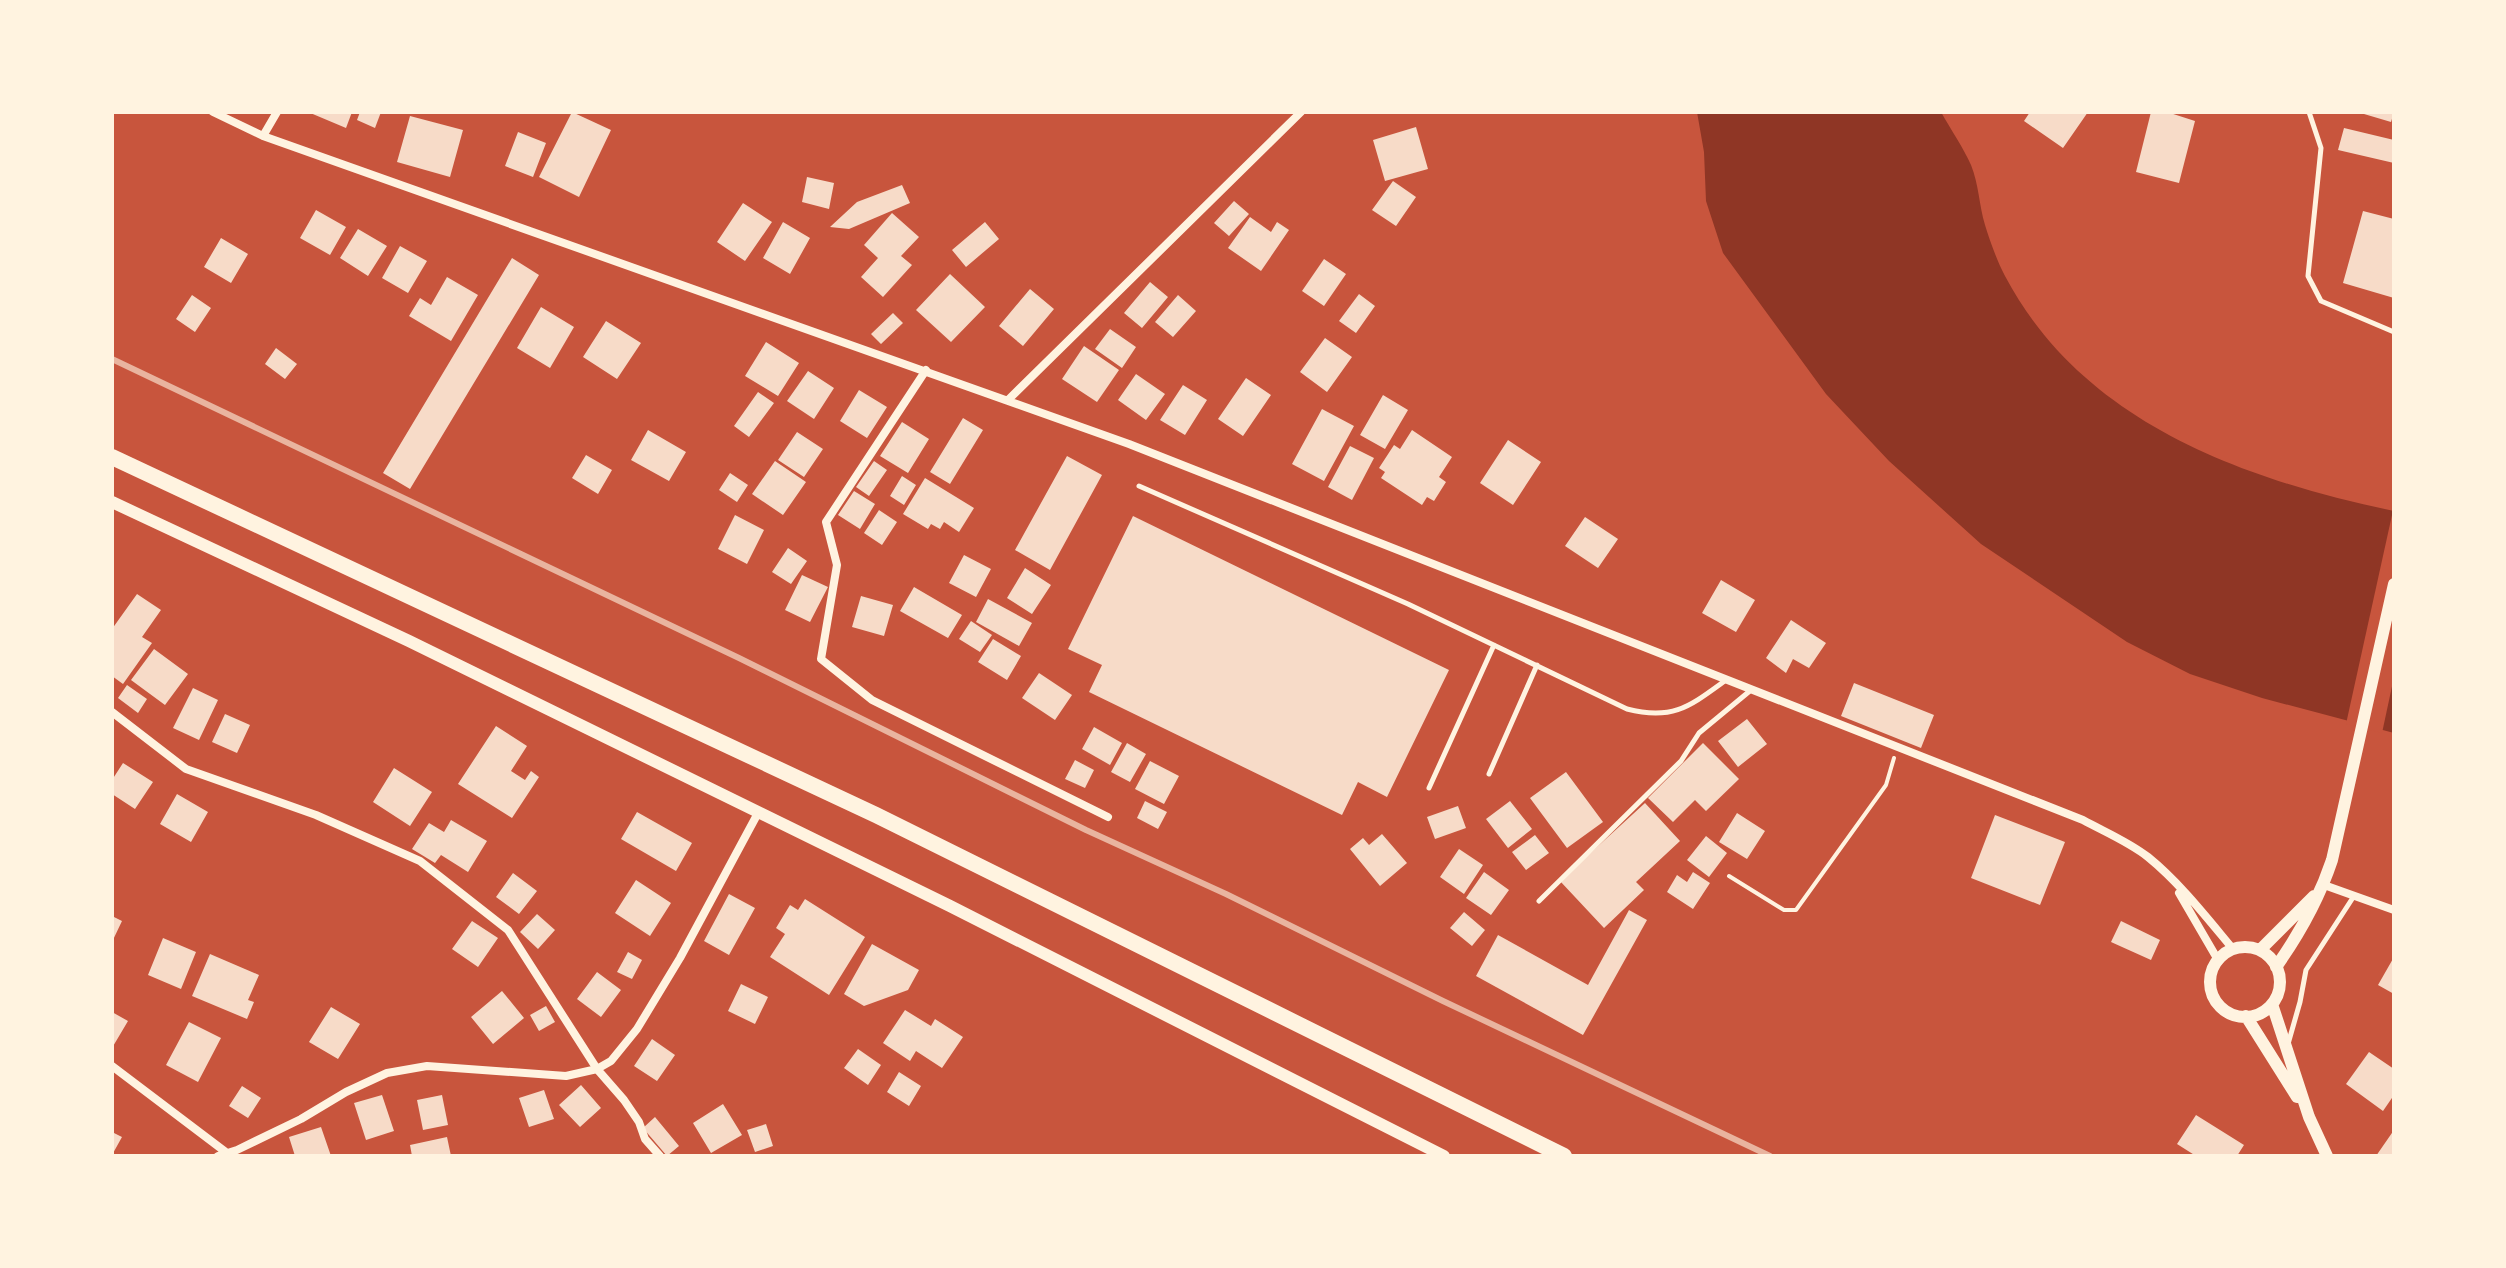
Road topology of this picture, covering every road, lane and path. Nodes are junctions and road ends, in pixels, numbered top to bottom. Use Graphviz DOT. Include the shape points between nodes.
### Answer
graph roads {
  1 [pos="213,112"];
  2 [pos="277,112"];
  3 [pos="1301,112"];
  4 [pos="2309,112"];
  5 [pos="263,136"];
  6 [pos="2394,332"];
  7 [pos="926,370"];
  8 [pos="1008,400"];
  9 [pos="112,457"];
  10 [pos="1139,486"];
  11 [pos="112,502"];
  12 [pos="2394,584"];
  13 [pos="1494,645"];
  14 [pos="1537,665"];
  15 [pos="1727,680"];
  16 [pos="1752,690"];
  17 [pos="112,712"];
  18 [pos="1898,749"];
  19 [pos="1489,774"];
  20 [pos="1429,788"];
  21 [pos="758,813"];
  22 [pos="1108,817"];
  23 [pos="2168,875"];
  24 [pos="1729,876"];
  25 [pos="2324,885"];
  26 [pos="2354,896"];
  27 [pos="1539,901"];
  28 [pos="2394,910"];
  29 [pos="2233,949"];
  30 [pos="2260,950"];
  31 [pos="2218,960"];
  32 [pos="2276,967"];
  33 [pos="2272,1004"];
  34 [pos="2246,1016"];
  35 [pos="2286,1049"];
  36 [pos="112,1066"];
  37 [pos="597,1069"];
  38 [pos="2309,1117"];
  39 [pos="222,1155"];
  40 [pos="660,1156"];
  41 [pos="1444,1156"];
  42 [pos="1564,1156"];
  43 [pos="2327,1156"];
  1 -- 5 [label="street"];
  2 -- 5 [label="street"];
  3 -- 8 [label="street"];
  4 -- 6 [label="lane" via="2321,148 2308,276 2321,301"];
  5 -- 7 [label="street"];
  7 -- 8 [label="street"];
  7 -- 22 [label="street" via="826,522 837,565 821,659 872,700"];
  8 -- 15 [label="street"];
  9 -- 42 [label="highway" via="876,815"];
  10 -- 13 [label="lane"];
  11 -- 21 [label="street"];
  12 -- 25 [label="street"];
  13 -- 14 [label="lane"];
  13 -- 20 [label="lane"];
  14 -- 15 [label="lane" via="1648,714 1679,711"];
  14 -- 19 [label="lane"];
  15 -- 16 [label="street"];
  16 -- 18 [label="street"];
  16 -- 27 [label="lane" via="1699,733 1681,761"];
  17 -- 37 [label="street" via="186,769 316,815 420,861 508,930"];
  18 -- 23 [label="street" via="2083,820 2124,841"];
  18 -- 24 [label="path" via="1886,785 1796,910 1784,910"];
  21 -- 37 [label="street" via="637,1029 611,1061"];
  21 -- 41 [label="street"];
  23 -- 29 [label="street"];
  23 -- 31 [label="street"];
  25 -- 26 [label="street"];
  25 -- 30 [label="street"];
  25 -- 32 [label="street"];
  26 -- 28 [label="street"];
  26 -- 35 [label="lane" via="2306,970"];
  29 -- 30 [label="street"];
  29 -- 31 [label="street"];
  30 -- 32 [label="street"];
  31 -- 34 [label="street" via="2210,981 2216,1002"];
  32 -- 33 [label="street" via="2279,988"];
  33 -- 34 [label="street"];
  33 -- 35 [label="street"];
  34 -- 38 [label="street"];
  35 -- 38 [label="street"];
  36 -- 39 [label="street"];
  37 -- 39 [label="street" via="566,1076 427,1066 387,1073"];
  37 -- 40 [label="street"];
  38 -- 43 [label="street"];
}
